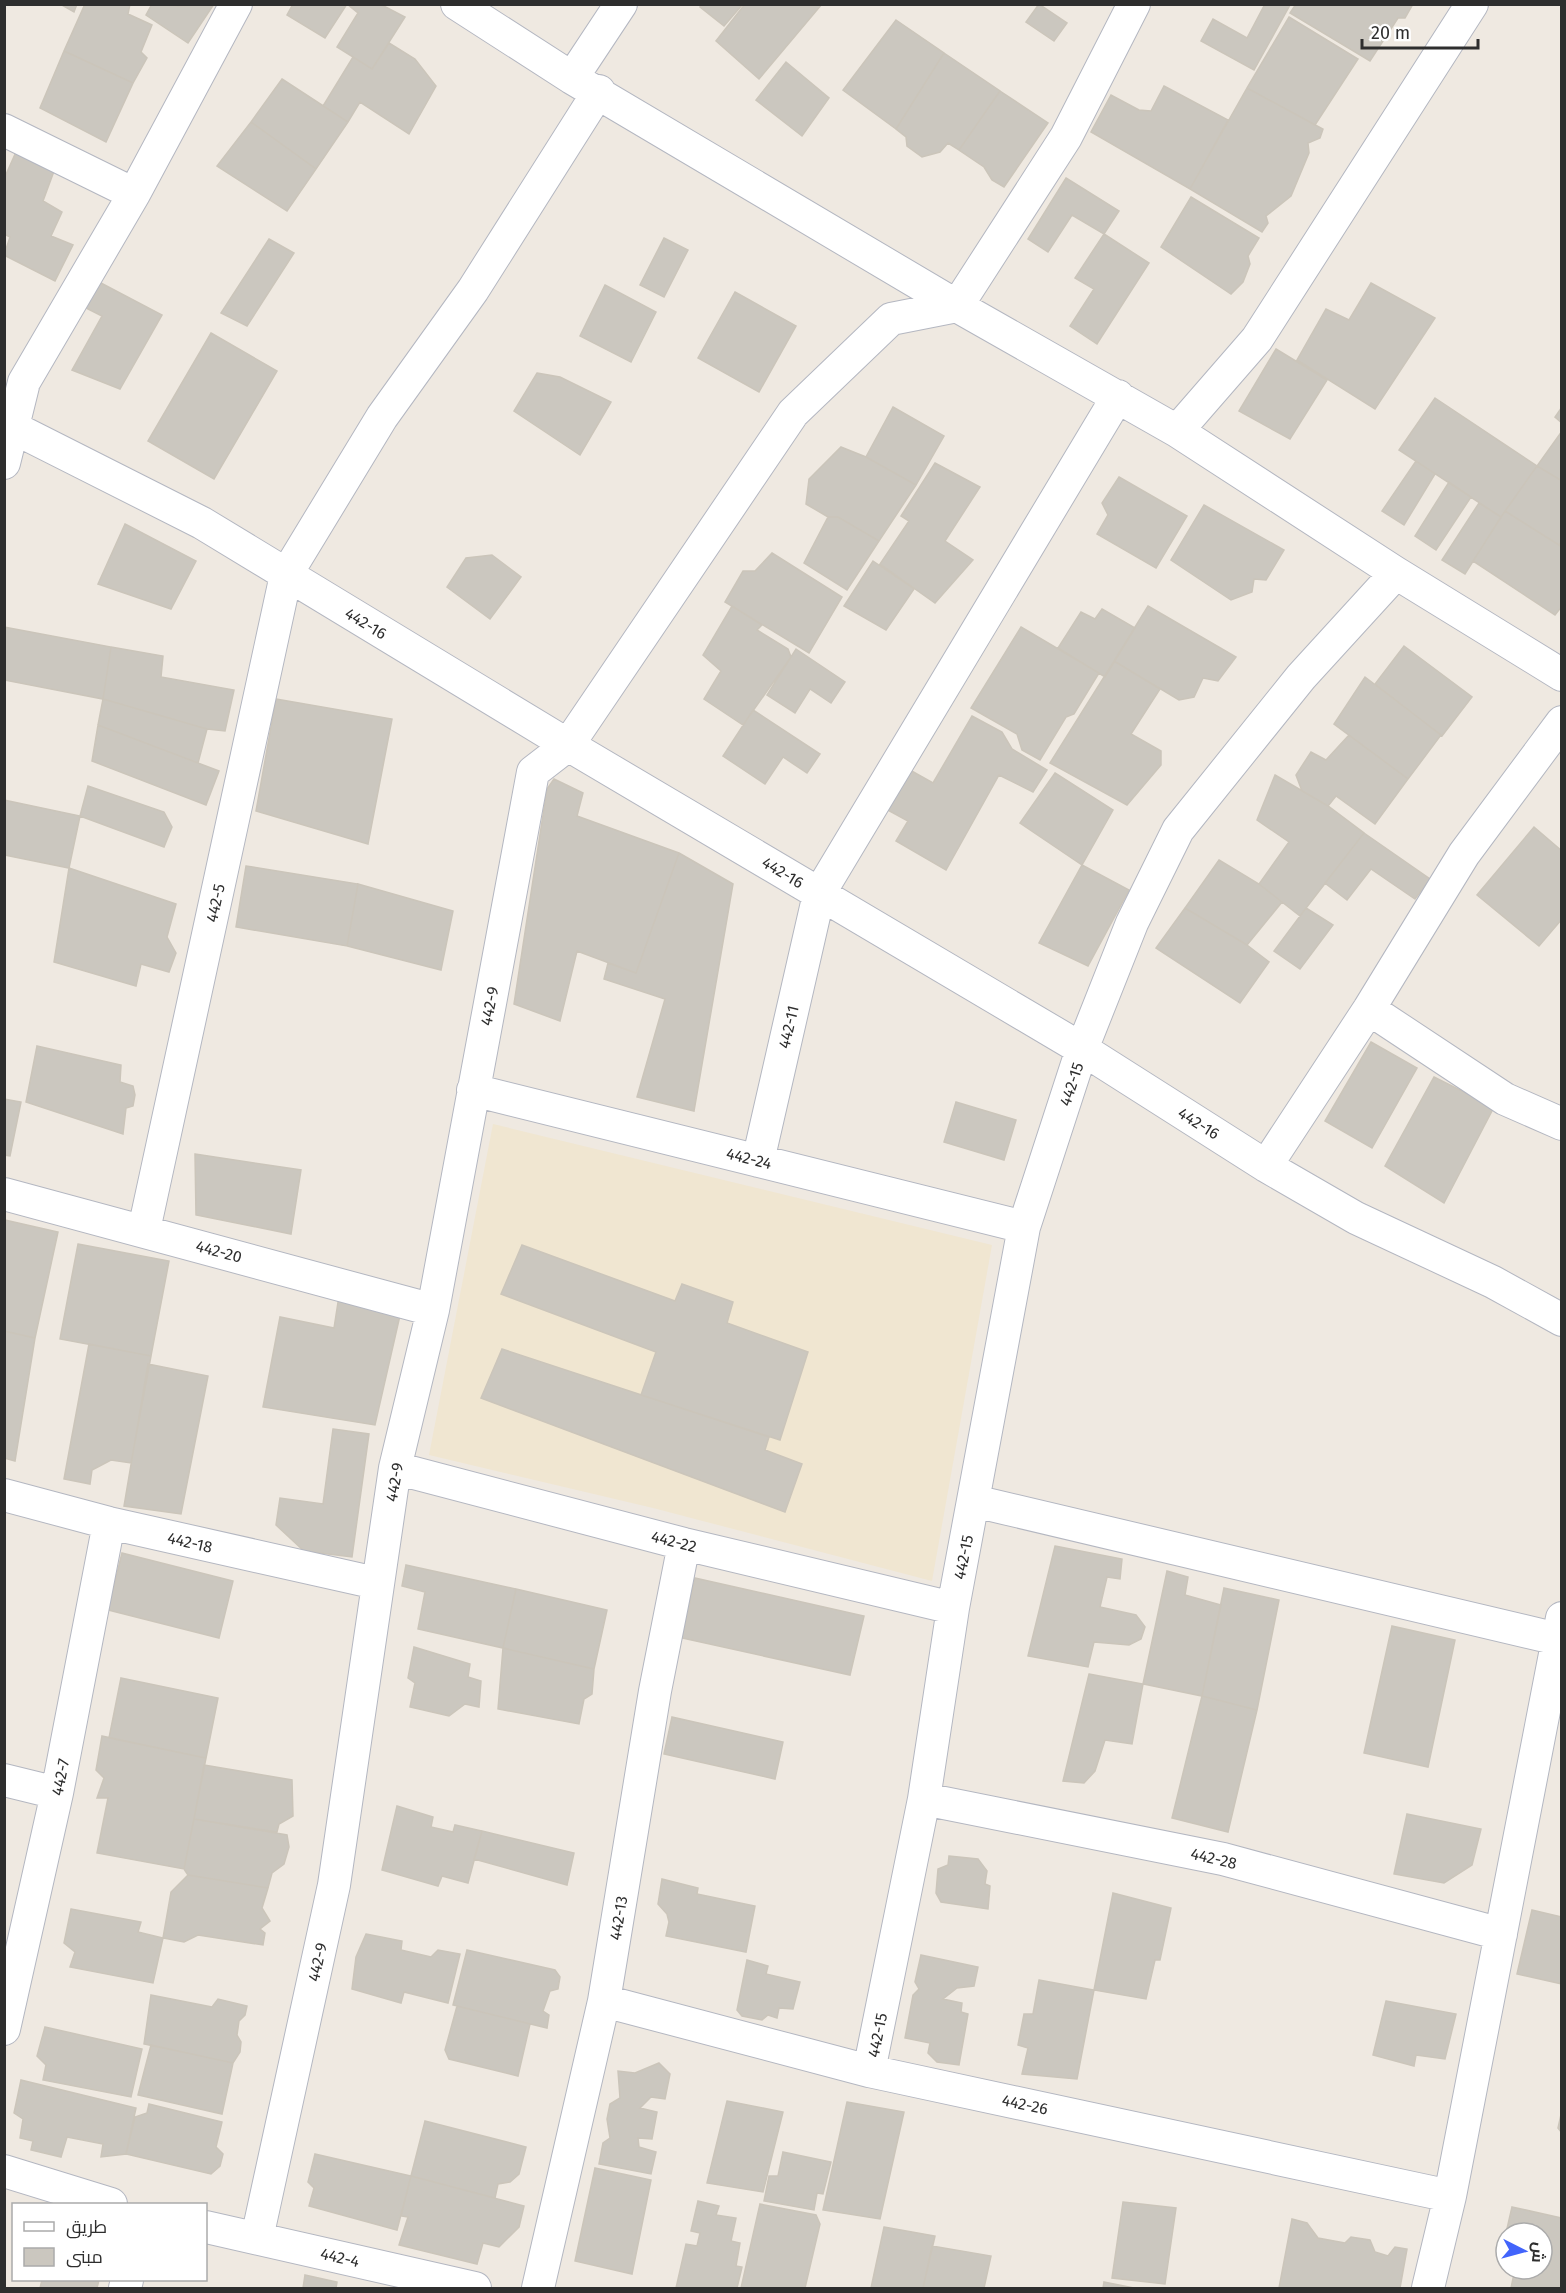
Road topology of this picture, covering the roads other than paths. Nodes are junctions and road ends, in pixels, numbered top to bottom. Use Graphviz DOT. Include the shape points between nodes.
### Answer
graph roads {
  1 [pos="236,4"];
  2 [pos="457,4"];
  3 [pos="621,4"];
  4 [pos="1134,4"];
  5 [pos="1472,4"];
  6 [pos="586,84"];
  7 [pos="4,130"];
  8 [pos="134,194"];
  9 [pos="957,306"];
  10 [pos="1118,396"];
  11 [pos="9,424"];
  12 [pos="1177,431"];
  13 [pos="4,463"];
  14 [pos="1396,573"];
  15 [pos="286,575"];
  16 [pos="1562,675"];
  17 [pos="1562,722"];
  18 [pos="568,745"];
  19 [pos="819,894"];
  20 [pos="1369,1009"];
  21 [pos="1082,1049"];
  22 [pos="473,1090"];
  23 [pos="1562,1124"];
  24 [pos="758,1161"];
  25 [pos="1266,1166"];
  26 [pos="4,1194"];
  27 [pos="1024,1227"];
  28 [pos="144,1230"];
  29 [pos="433,1310"];
  30 [pos="1562,1320"];
  31 [pos="395,1468"];
  32 [pos="4,1495"];
  33 [pos="974,1501"];
  34 [pos="109,1523"];
  35 [pos="684,1544"];
  36 [pos="376,1583"];
  37 [pos="953,1608"];
  38 [pos="1561,1633"];
  39 [pos="4,1780"];
  40 [pos="57,1792"];
  41 [pos="924,1799"];
  42 [pos="1501,1934"];
  43 [pos="604,2001"];
  44 [pos="4,2029"];
  45 [pos="869,2071"];
  46 [pos="4,2171"];
  47 [pos="1450,2196"];
  48 [pos="105,2203"];
  49 [pos="207,2227"];
  50 [pos="256,2238"];
  51 [pos="475,2289"];
  52 [pos="538,2289"];
  53 [pos="1428,2289"];
  1 -- 8 [label="street"];
  2 -- 6 [label="street"];
  3 -- 6 [label="street, 442-5"];
  4 -- 9 [label="street" via="1066,137"];
  5 -- 12 [label="street" via="1257,339"];
  6 -- 9 [label="street"];
  6 -- 15 [label="street, 442-5" via="473,290 382,417"];
  7 -- 8 [label="street"];
  8 -- 11 [label="street" via="24,382"];
  9 -- 10 [label="street"];
  9 -- 18 [label="street, 442-9" via="891,319 793,413"];
  10 -- 12 [label="street"];
  10 -- 19 [label="street, 442-11"];
  11 -- 13 [label="street"];
  11 -- 15 [label="street, 442-16" via="202,523"];
  12 -- 14 [label="street"];
  14 -- 16 [label="street"];
  14 -- 21 [label="street, 442-15" via="1301,677 1178,830 1132,923"];
  15 -- 18 [label="street, 442-16"];
  15 -- 28 [label="street, 442-5"];
  17 -- 20 [label="street" via="1464,854"];
  18 -- 19 [label="street, 442-16"];
  18 -- 22 [label="street, 442-9" via="533,772"];
  19 -- 21 [label="street, 442-16"];
  19 -- 24 [label="street, 442-11"];
  20 -- 23 [label="street" via="1505,1099"];
  20 -- 25 [label="street"];
  21 -- 25 [label="street, 442-16"];
  21 -- 27 [label="street, 442-15"];
  22 -- 24 [label="street, 442-24"];
  22 -- 29 [label="street, 442-9"];
  24 -- 27 [label="street, 442-24"];
  25 -- 30 [label="street, 442-16" via="1356,1218 1493,1282"];
  26 -- 28 [label="street, 442-20"];
  27 -- 33 [label="street, 442-15"];
  28 -- 29 [label="street, 442-20"];
  29 -- 31 [label="street, 442-9"];
  31 -- 35 [label="street, 442-22"];
  31 -- 36 [label="street, 442-9"];
  32 -- 34 [label="street, 442-18"];
  33 -- 37 [label="street, 442-15"];
  33 -- 38 [label="street"];
  34 -- 36 [label="street, 442-18"];
  34 -- 40 [label="street, 442-7"];
  35 -- 37 [label="street, 442-22"];
  35 -- 43 [label="street, 442-13"];
  36 -- 50 [label="street, 442-9" via="334,1885"];
  37 -- 41 [label="street, 442-15"];
  38 -- 42 [label="street"];
  39 -- 40 [label="street"];
  40 -- 44 [label="street, 442-7"];
  41 -- 42 [label="street, 442-28" via="1223,1859"];
  41 -- 45 [label="street, 442-15"];
  42 -- 47 [label="street"];
  43 -- 45 [label="street, 442-26"];
  43 -- 52 [label="street, 442-13"];
  45 -- 47 [label="street, 442-26"];
  46 -- 48 [label="street"];
  47 -- 53 [label="street"];
  49 -- 50 [label="street, 442-4"];
  50 -- 51 [label="street, 442-4"];
}
